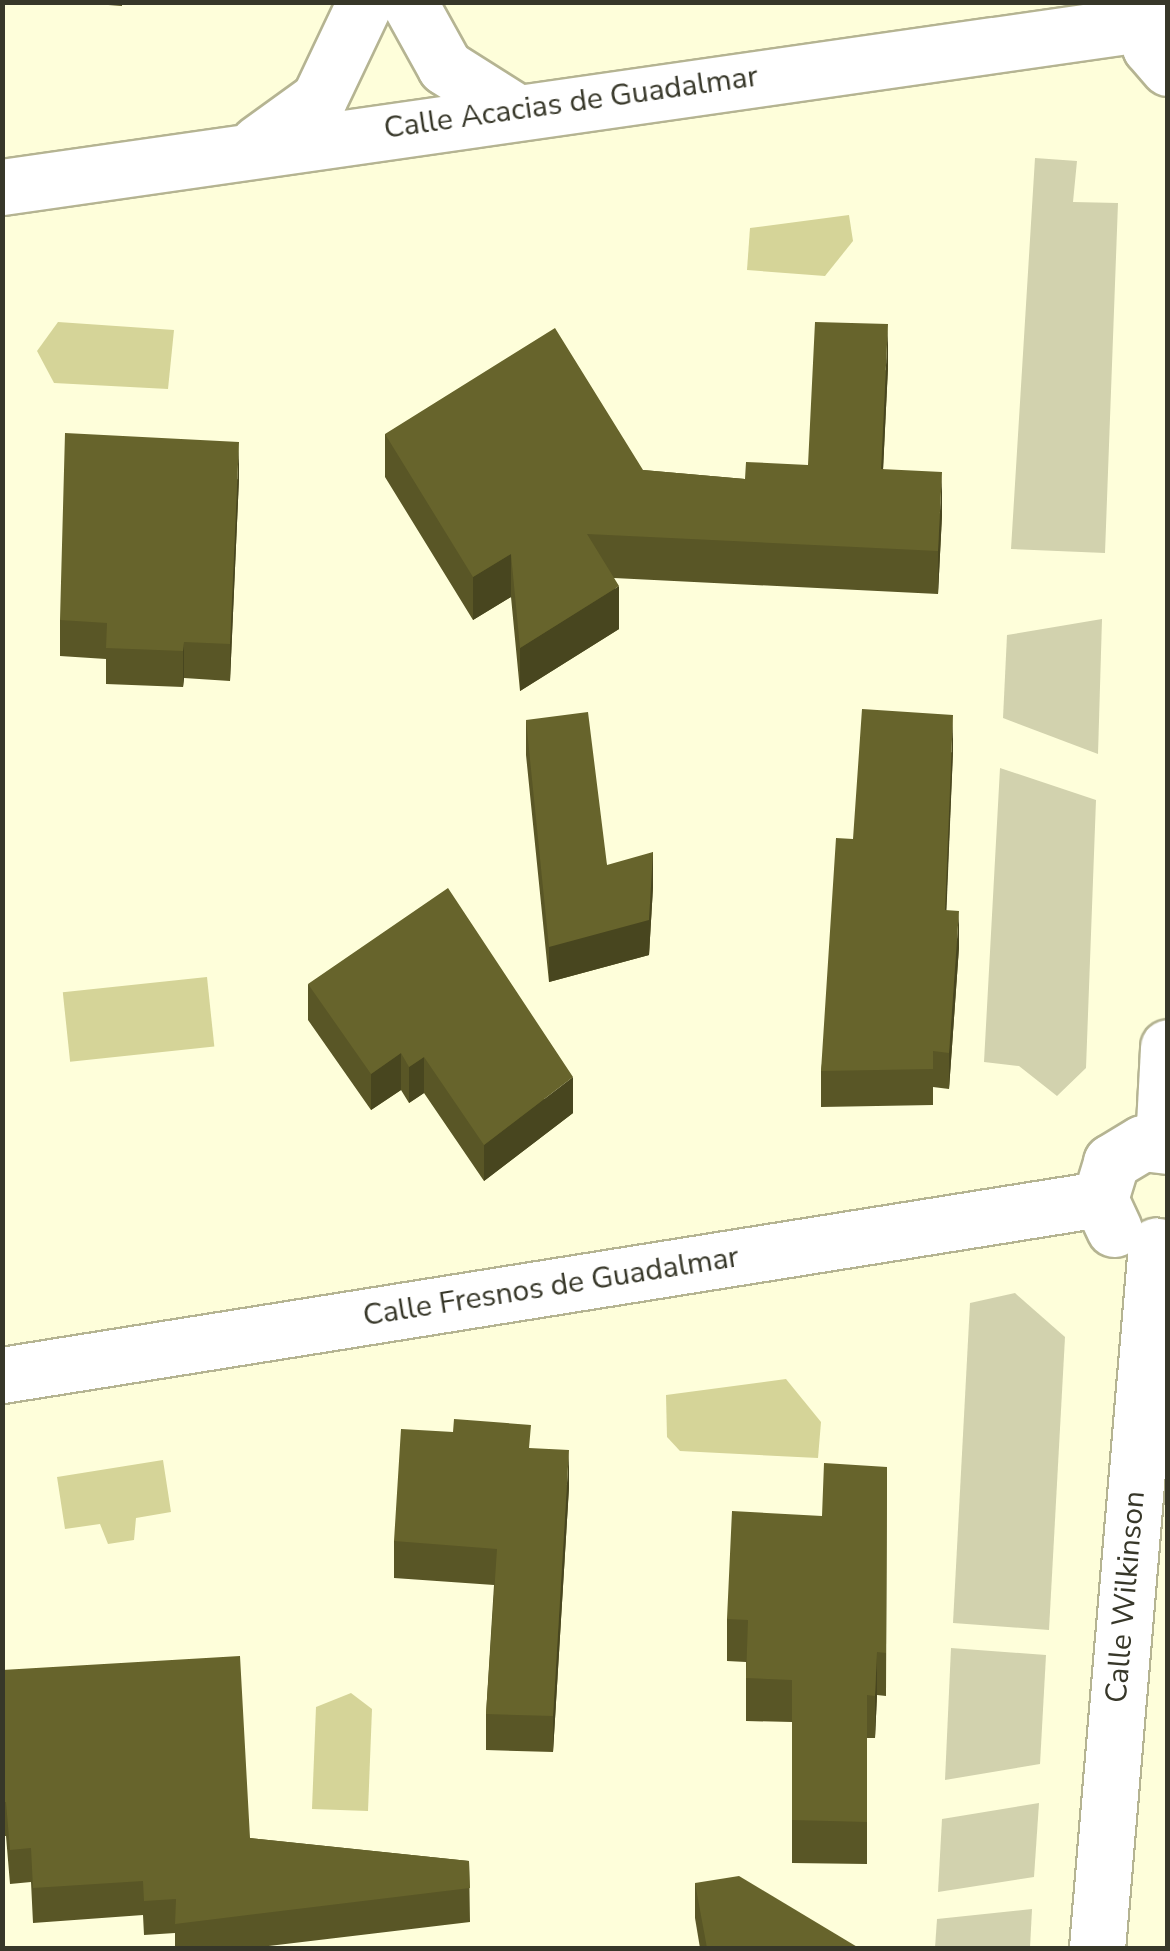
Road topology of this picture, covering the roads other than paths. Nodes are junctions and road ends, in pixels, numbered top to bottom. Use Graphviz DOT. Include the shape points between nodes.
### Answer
graph roads {
  1 [pos="365,2"];
  2 [pos="409,2"];
  3 [pos="1149,32"];
  4 [pos="513,110"];
  5 [pos="250,148"];
  6 [pos="2,188"];
  7 [pos="1168,1047"];
  8 [pos="1165,1145"];
  9 [pos="1100,1199"];
  10 [pos="1162,1243"];
  11 [pos="2,1375"];
  12 [pos="1097,1948"];
  1 -- 5 [label="street" via="319,99"];
  2 -- 4 [label="street" via="445,67"];
  3 -- 4 [label="street, Calle Acacias de Guadalmar"];
  4 -- 5 [label="street, Calle Acacias de Guadalmar"];
  5 -- 6 [label="street, Calle Acacias de Guadalmar"];
  7 -- 8 [label="street"];
  8 -- 9 [label="street" via="1143,1143 1111,1162"];
  9 -- 10 [label="street" via="1118,1234"];
  9 -- 11 [label="street, Calle Fresnos de Guadalmar"];
  10 -- 12 [label="street, Calle Wilkinson"];
}
